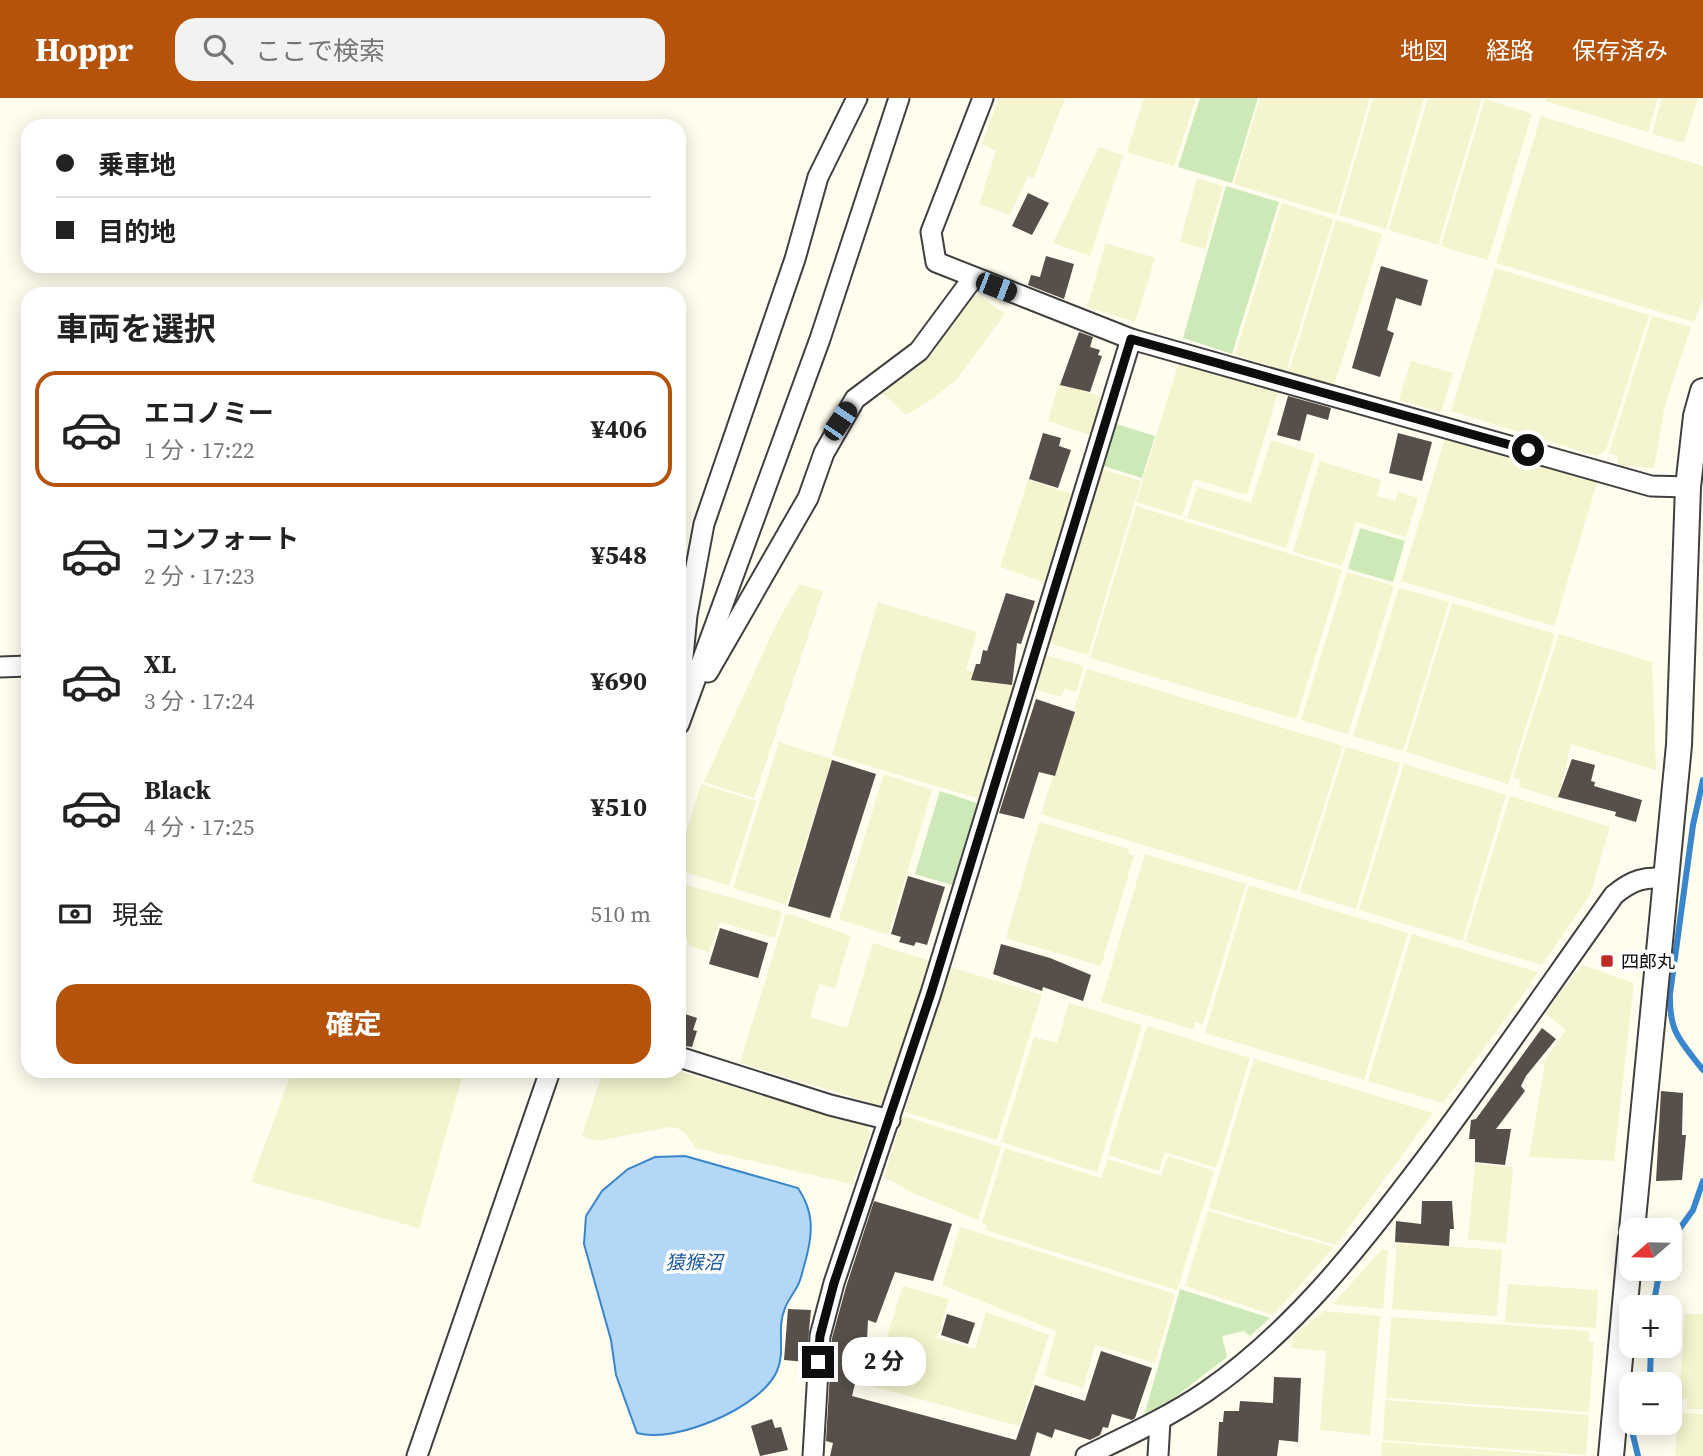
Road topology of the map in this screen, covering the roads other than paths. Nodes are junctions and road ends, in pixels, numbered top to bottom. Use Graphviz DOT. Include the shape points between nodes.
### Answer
graph roads {
  1 [pos="857,98"];
  2 [pos="899,98"];
  3 [pos="983,98"];
  4 [pos="973,278"];
  5 [pos="1131,339"];
  6 [pos="1703,391"];
  7 [pos="1695,486"];
  8 [pos="686,628"];
  9 [pos="21,666"];
  10 [pos="0,667"];
  11 [pos="686,693"];
  12 [pos="686,699"];
  13 [pos="1667,879"];
  14 [pos="686,1059"];
  15 [pos="548,1078"];
  16 [pos="890,1120"];
  17 [pos="1633,1218"];
  18 [pos="1627,1281"];
  19 [pos="1160,1421"];
  20 [pos="417,1456"];
  21 [pos="813,1456"];
  22 [pos="1086,1456"];
  23 [pos="1157,1456"];
  24 [pos="1611,1456"];
  1 -- 8 [label="street" via="818,177 795,259 704,524"];
  2 -- 11 [label="street" via="820,339"];
  3 -- 4 [label="street" via="931,232 936,262"];
  4 -- 5 [label="street"];
  4 -- 12 [label="street" via="919,351 855,399 840,421 808,498"];
  5 -- 7 [label="street" via="1651,486"];
  5 -- 16 [label="street"];
  6 -- 7 [label="street" via="1696,416"];
  7 -- 13 [label="street"];
  9 -- 10 [label="street"];
  13 -- 17 [label="street"];
  13 -- 19 [label="street" via="1646,877 1614,895 1472,1096 1346,1261 1244,1362"];
  14 -- 16 [label="street"];
  15 -- 20 [label="street"];
  16 -- 21 [label="street" via="820,1336"];
  18 -- 24 [label="street"];
  19 -- 22 [label="street"];
  19 -- 23 [label="street"];
}
